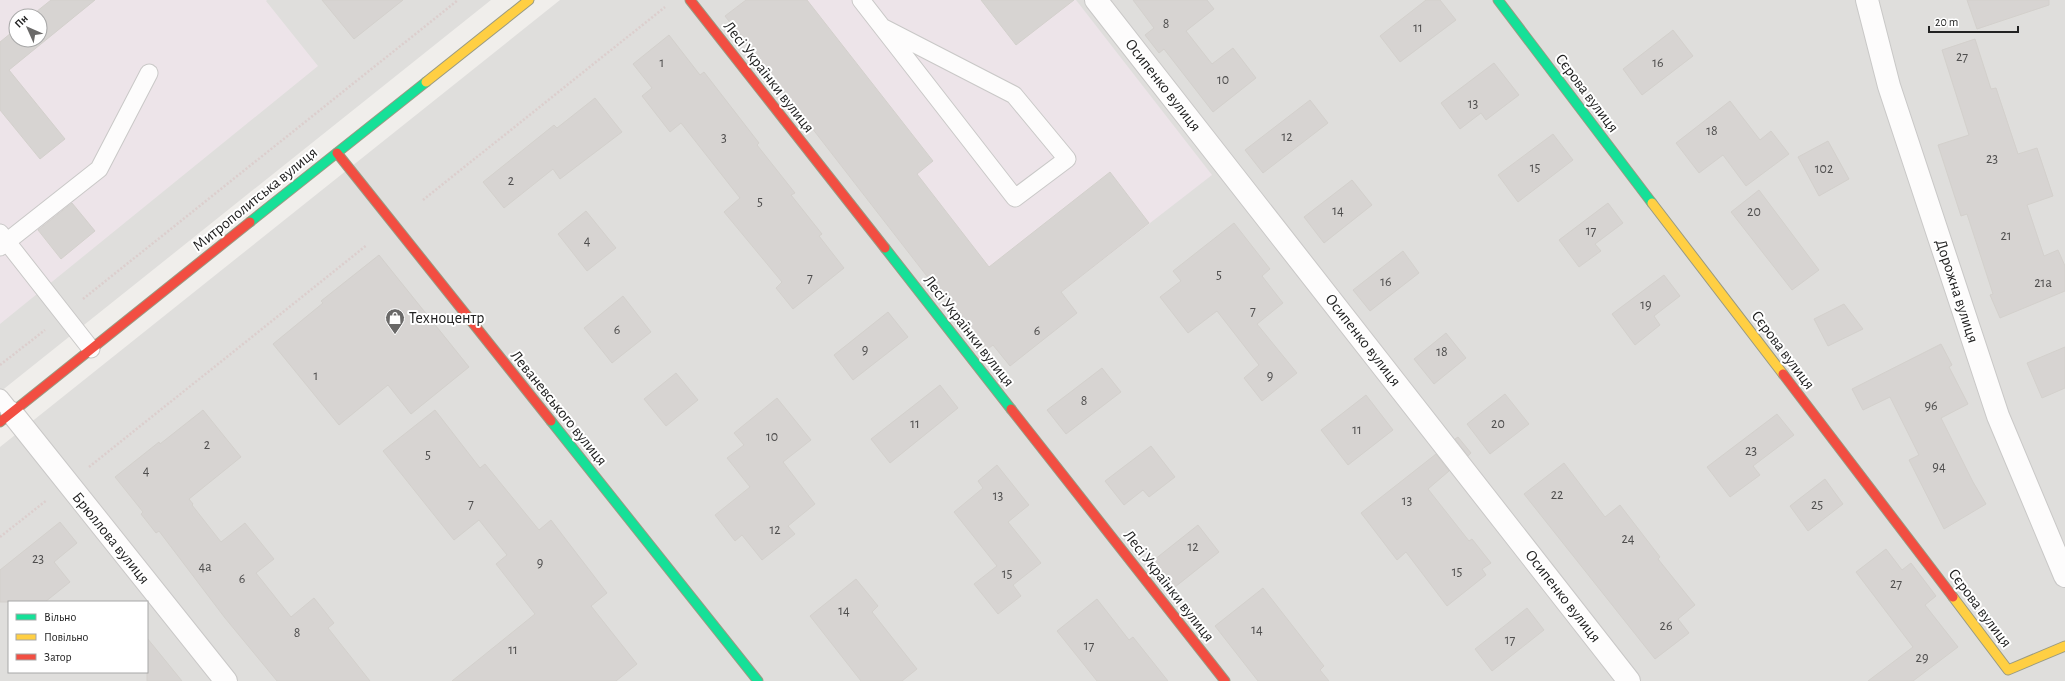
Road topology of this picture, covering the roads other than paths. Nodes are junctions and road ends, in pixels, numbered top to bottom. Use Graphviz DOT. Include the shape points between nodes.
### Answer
graph roads {
  1 [pos="529,0"];
  2 [pos="690,0"];
  3 [pos="861,0"];
  4 [pos="1096,0"];
  5 [pos="1498,0"];
  6 [pos="1867,0"];
  7 [pos="882,28"];
  8 [pos="149,73"];
  9 [pos="337,153"];
  10 [pos="2,241"];
  11 [pos="91,349"];
  12 [pos="4,411"];
  13 [pos="2065,576"];
  14 [pos="2065,646"];
  15 [pos="226,681"];
  16 [pos="758,681"];
  17 [pos="1225,681"];
  18 [pos="1629,681"];
  1 -- 9 [label="street, Митрополитська вулиця"];
  2 -- 17 [label="street, Лесі Українки вулиця"];
  3 -- 7 [label="lane"];
  4 -- 18 [label="street, Осипенко вулиця"];
  5 -- 14 [label="street, Сєрова вулиця" via="2008,670"];
  6 -- 13 [label="street, Дорожна вулиця" via="1889,86 1998,416"];
  7 -- 7 [label="lane" via="1014,95 1067,159 1015,198"];
  8 -- 10 [label="lane" via="99,169"];
  9 -- 11 [label="street, Митрополитська вулиця"];
  9 -- 16 [label="street, Леваневського вулиця"];
  10 -- 11 [label="lane"];
  11 -- 12 [label="street, Митрополитська вулиця"];
  12 -- 15 [label="street, Брюллова вулиця" via="68,483"];
}
